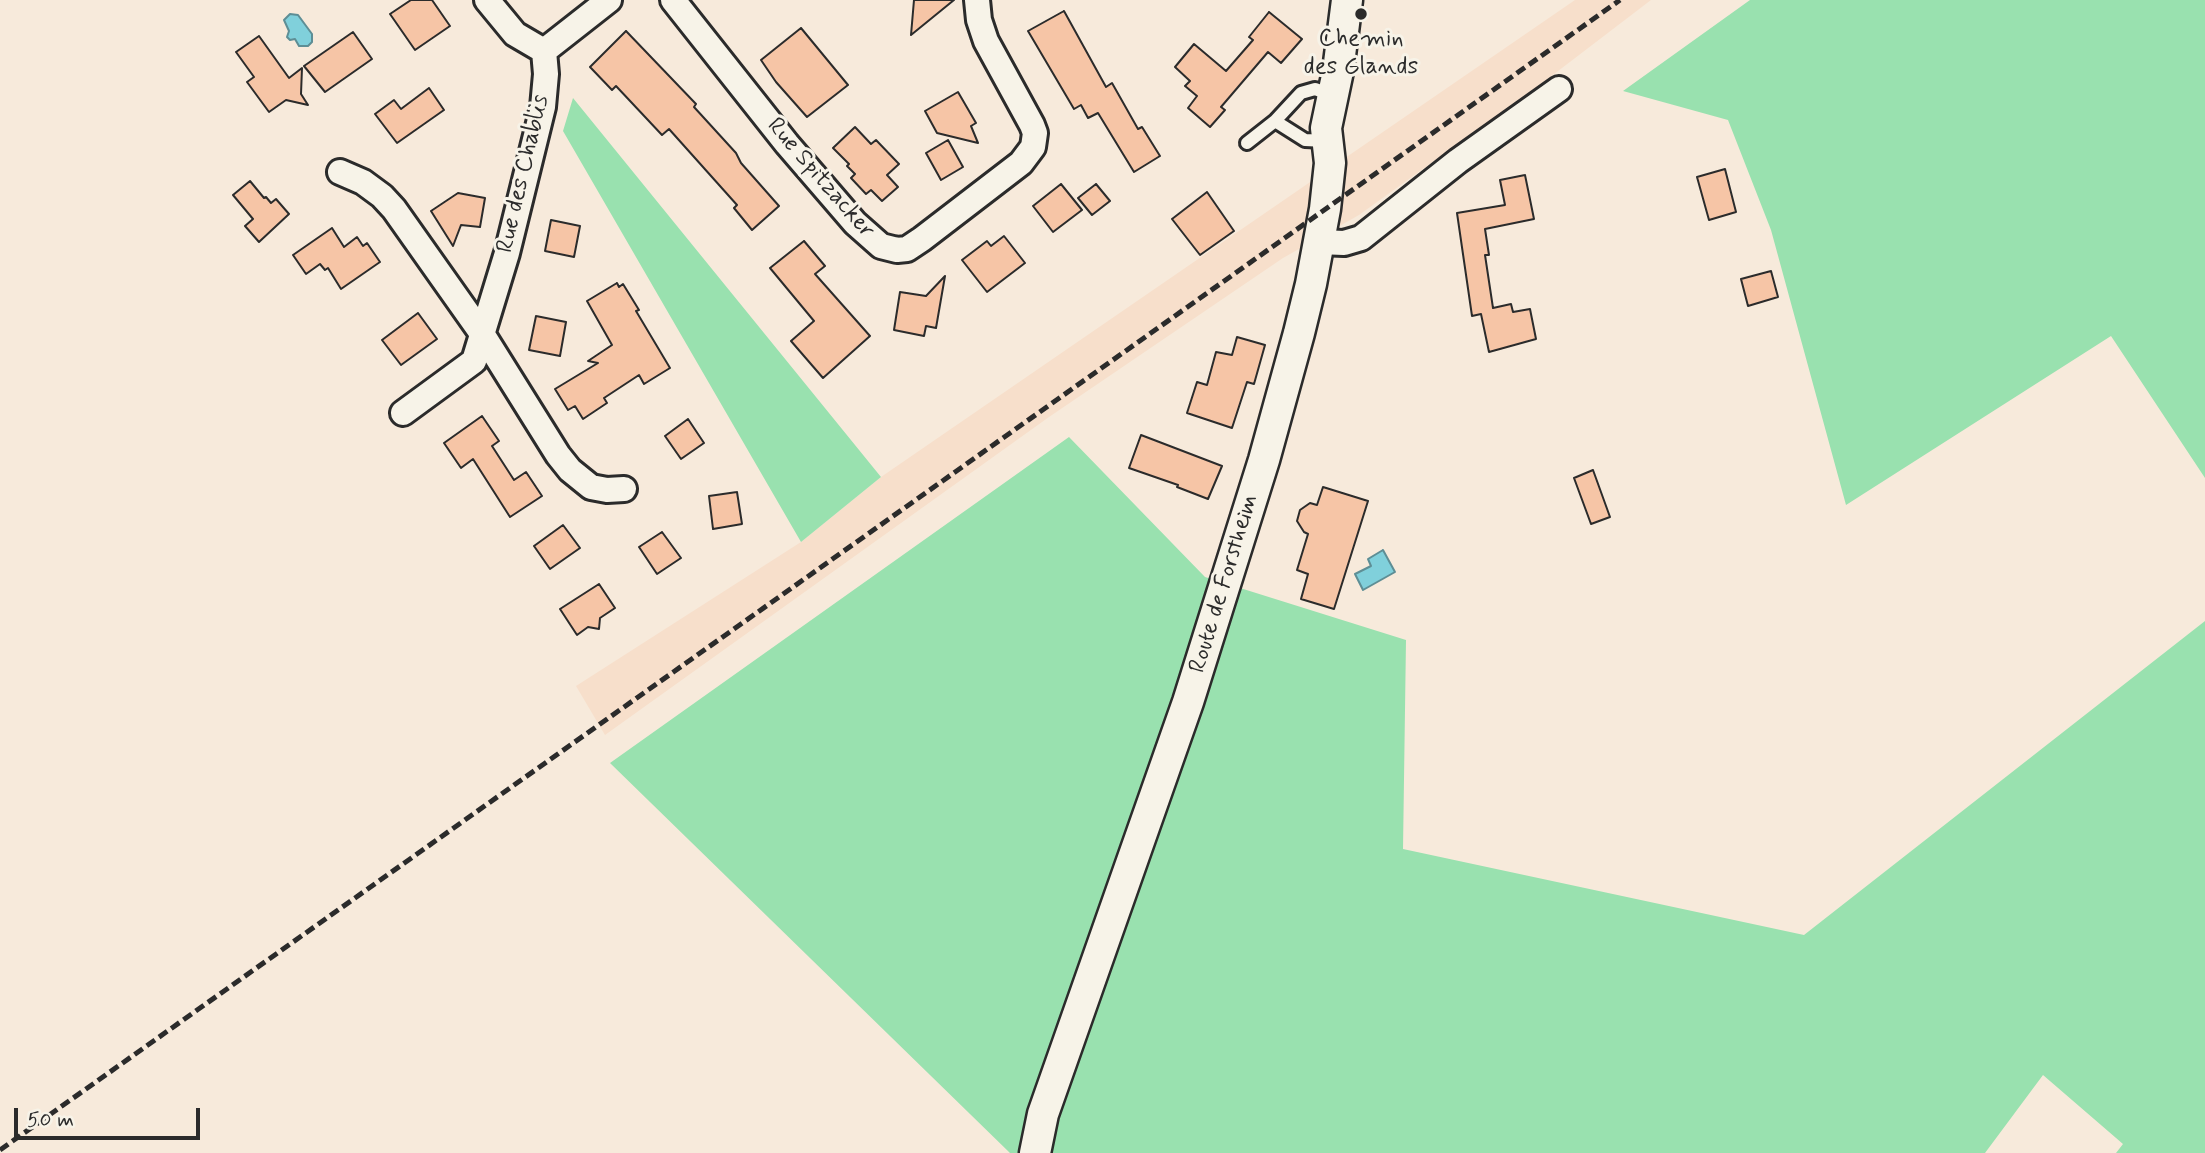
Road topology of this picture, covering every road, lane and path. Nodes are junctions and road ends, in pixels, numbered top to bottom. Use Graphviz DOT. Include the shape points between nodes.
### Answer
graph roads {
  1 [pos="487,0"];
  2 [pos="609,0"];
  3 [pos="673,0"];
  4 [pos="977,0"];
  5 [pos="1347,0"];
  6 [pos="544,51"];
  7 [pos="1559,89"];
  8 [pos="1333,95"];
  9 [pos="1275,121"];
  10 [pos="1326,141"];
  11 [pos="1247,143"];
  12 [pos="340,172"];
  13 [pos="1319,242"];
  14 [pos="483,335"];
  15 [pos="403,413"];
  16 [pos="624,489"];
  17 [pos="1035,1153"];
  1 -- 6 [label="street" via="515,34"];
  2 -- 6 [label="street"];
  3 -- 4 [label="street, Rue Spitzacker" via="855,223 881,246 897,250 922,239 1021,163 1033,147 1032,125 986,41"];
  5 -- 8 [label="street, Route de Forstheim"];
  6 -- 14 [label="street, Rue des Chablis" via="543,107"];
  7 -- 13 [label="street" via="1361,238"];
  8 -- 9 [label="lane" via="1315,89 1301,93"];
  8 -- 10 [label="street, Route de Forstheim"];
  9 -- 10 [label="lane" via="1306,140"];
  9 -- 11 [label="lane"];
  10 -- 13 [label="street, Route de Forstheim" via="1330,163"];
  12 -- 14 [label="street" via="363,182 394,209"];
  13 -- 17 [label="street, Route de Forstheim" via="1264,460 1188,702 1043,1114"];
  14 -- 15 [label="street, Rue des Chablis" via="474,361"];
  14 -- 16 [label="street" via="569,470 591,487"];
}
